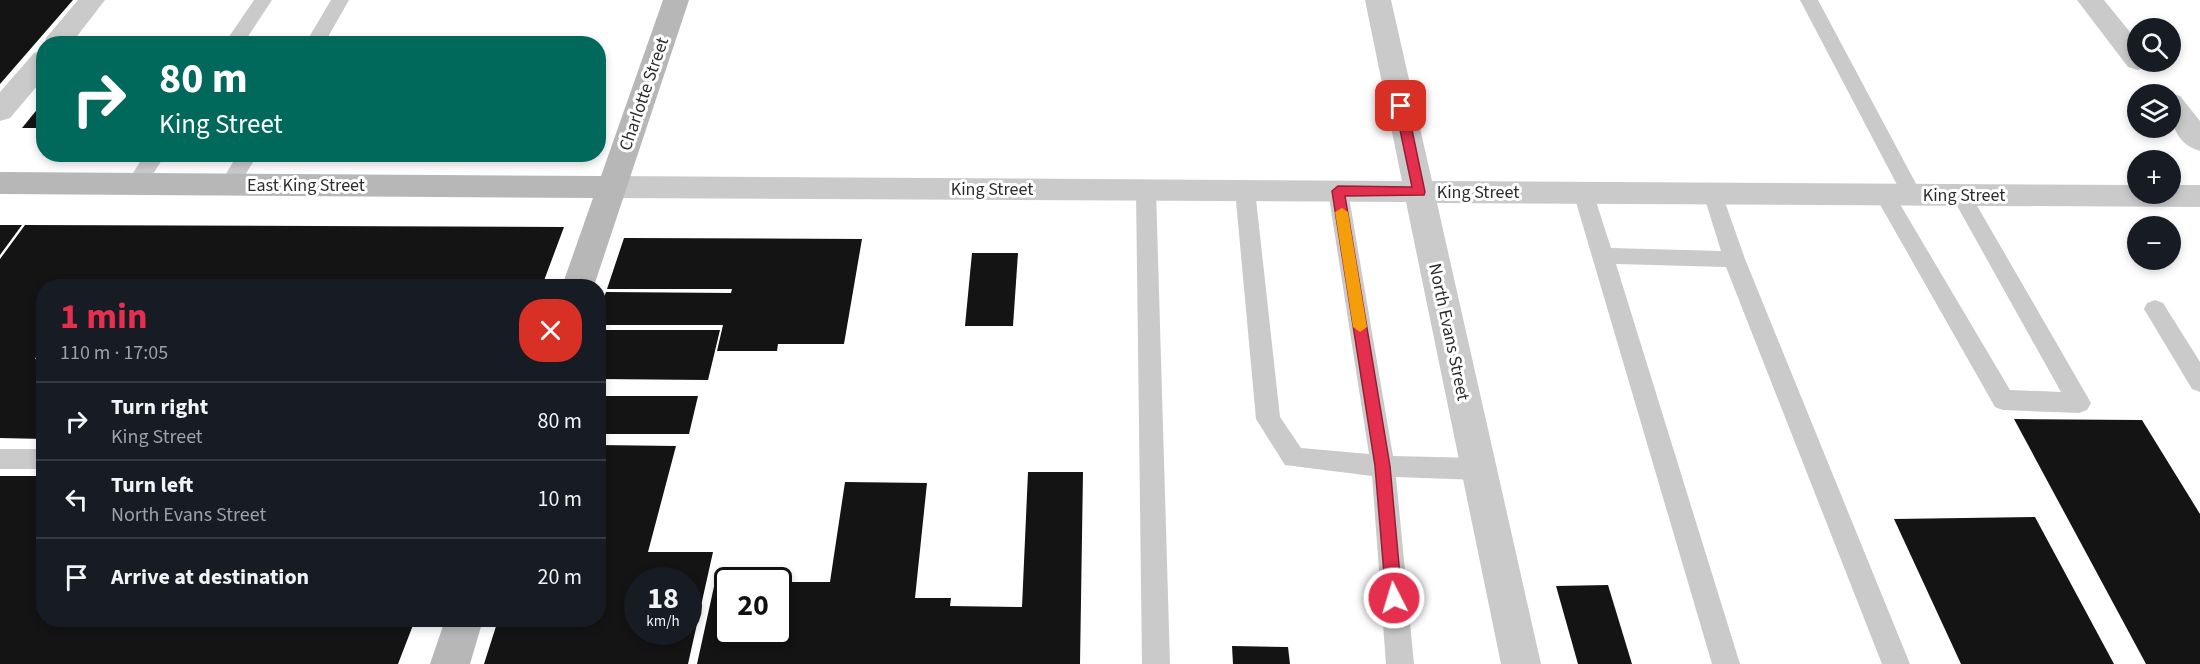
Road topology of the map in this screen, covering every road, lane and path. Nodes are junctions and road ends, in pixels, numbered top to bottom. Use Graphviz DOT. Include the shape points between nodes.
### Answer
graph roads {
  1 [pos="92,0"];
  2 [pos="263,0"];
  3 [pos="340,0"];
  4 [pos="676,0"];
  5 [pos="1378,0"];
  6 [pos="1809,0"];
  7 [pos="2090,0"];
  8 [pos="63,36"];
  9 [pos="238,36"];
  10 [pos="319,36"];
  11 [pos="36,68"];
  12 [pos="2153,81"];
  13 [pos="0,111"];
  14 [pos="2200,141"];
  15 [pos="151,162"];
  16 [pos="243,162"];
  17 [pos="0,183"];
  18 [pos="136,184"];
  19 [pos="229,185"];
  20 [pos="612,188"];
  21 [pos="1146,190"];
  22 [pos="1245,190"];
  23 [pos="1338,191"];
  24 [pos="1419,192"];
  25 [pos="1583,192"];
  26 [pos="1713,193"];
  27 [pos="1898,194"];
  28 [pos="1961,195"];
  29 [pos="2200,196"];
  30 [pos="1602,256"];
  31 [pos="1734,259"];
  32 [pos="580,279"];
  33 [pos="2155,309"];
  34 [pos="2200,382"];
  35 [pos="0,459"];
  36 [pos="36,459"];
  37 [pos="1383,466"];
  38 [pos="1478,468"];
  39 [pos="462,627"];
  40 [pos="450,664"];
  41 [pos="1156,664"];
  42 [pos="1400,664"];
  43 [pos="1521,664"];
  44 [pos="1726,664"];
  45 [pos="1896,664"];
  1 -- 8 [label="street"];
  2 -- 9 [label="lane"];
  3 -- 10 [label="lane"];
  4 -- 20 [label="main road, Charlotte Street"];
  5 -- 24 [label="street, North Evans Street"];
  6 -- 27 [label="lane"];
  7 -- 12 [label="street"];
  11 -- 13 [label="street"];
  12 -- 14 [label="street"];
  15 -- 18 [label="lane"];
  16 -- 19 [label="lane"];
  17 -- 18 [label="main road, East King Street"];
  18 -- 19 [label="main road, East King Street"];
  19 -- 20 [label="main road, East King Street"];
  20 -- 21 [label="street, King Street"];
  20 -- 32 [label="main road, Charlotte Street"];
  21 -- 22 [label="street, King Street"];
  21 -- 41 [label="lane"];
  22 -- 23 [label="street, King Street"];
  22 -- 37 [label="lane" via="1268,419 1294,458"];
  23 -- 24 [label="street, King Street"];
  23 -- 37 [label="lane"];
  24 -- 25 [label="street, King Street"];
  24 -- 38 [label="street, North Evans Street"];
  25 -- 26 [label="street, King Street"];
  25 -- 30 [label="lane"];
  26 -- 27 [label="street, King Street"];
  26 -- 31 [label="lane"];
  27 -- 28 [label="street, King Street"];
  27 -- 28 [label="lane" via="2003,400 2079,403"];
  28 -- 29 [label="street, King Street"];
  30 -- 31 [label="lane"];
  30 -- 44 [label="lane"];
  31 -- 45 [label="lane"];
  33 -- 34 [label="lane"];
  35 -- 36 [label="lane"];
  37 -- 38 [label="lane"];
  37 -- 42 [label="lane"];
  38 -- 43 [label="street, North Evans Street"];
  39 -- 40 [label="main road"];
}
